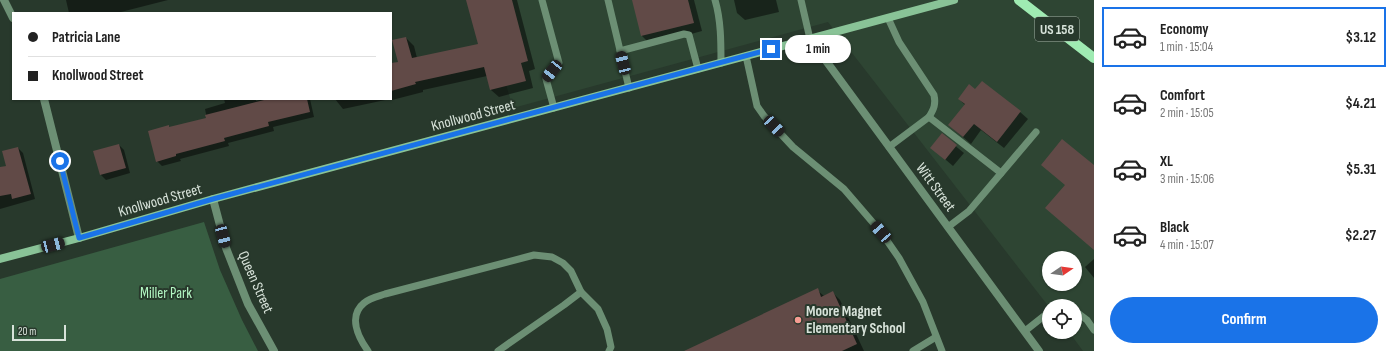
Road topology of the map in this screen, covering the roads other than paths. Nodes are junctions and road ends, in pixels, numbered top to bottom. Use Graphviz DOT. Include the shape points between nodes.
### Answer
graph roads {
  1 [pos="4,0"];
  2 [pos="542,0"];
  3 [pos="608,0"];
  4 [pos="715,0"];
  5 [pos="801,0"];
  6 [pos="954,0"];
  7 [pos="1019,0"];
  8 [pos="12,16"];
  9 [pos="888,18"];
  10 [pos="810,39"];
  11 [pos="620,51"];
  12 [pos="746,56"];
  13 [pos="1094,58"];
  14 [pos="721,63"];
  15 [pos="698,69"];
  16 [pos="629,88"];
  17 [pos="44,100"];
  18 [pos="554,108"];
  19 [pos="929,117"];
  20 [pos="1036,132"];
  21 [pos="889,146"];
  22 [pos="1001,173"];
  23 [pos="213,199"];
  24 [pos="948,227"];
  25 [pos="79,238"];
  26 [pos="0,259"];
  27 [pos="581,292"];
  28 [pos="1082,316"];
  29 [pos="1042,318"];
  30 [pos="1094,330"];
  31 [pos="1025,331"];
  32 [pos="936,337"];
  33 [pos="274,351"];
  34 [pos="368,351"];
  35 [pos="498,351"];
  36 [pos="609,351"];
  37 [pos="912,351"];
  38 [pos="942,351"];
  39 [pos="1039,351"];
  1 -- 8 [label="street"];
  2 -- 18 [label="lane" via="559,63 546,79"];
  3 -- 11 [label="lane"];
  4 -- 14 [label="lane" via="718,8"];
  5 -- 10 [label="lane"];
  6 -- 9 [label="main road, Knollwood Street"];
  7 -- 13 [label="main road, US 158"];
  9 -- 10 [label="main road, Knollwood Street"];
  9 -- 19 [label="lane" via="899,42 934,95 936,103"];
  10 -- 12 [label="main road, Knollwood Street"];
  10 -- 21 [label="street, Witt Street"];
  11 -- 15 [label="lane" via="684,34 689,35"];
  11 -- 16 [label="lane"];
  12 -- 14 [label="main road, Knollwood Street"];
  12 -- 32 [label="lane" via="757,106 793,147 844,189 881,232 899,258 923,302"];
  14 -- 15 [label="main road, Knollwood Street"];
  15 -- 16 [label="main road, Knollwood Street"];
  16 -- 18 [label="main road, Knollwood Street"];
  17 -- 25 [label="street"];
  18 -- 23 [label="main road, Knollwood Street"];
  19 -- 21 [label="lane"];
  19 -- 22 [label="lane"];
  20 -- 22 [label="lane"];
  21 -- 24 [label="street, Witt Street"];
  22 -- 24 [label="lane" via="969,211"];
  23 -- 25 [label="main road, Knollwood Street"];
  23 -- 33 [label="street, Queen Street" via="226,248 245,297"];
  24 -- 31 [label="street, Witt Street"];
  25 -- 26 [label="main road, Knollwood Street"];
  27 -- 34 [label="lane" via="571,271 563,263 552,257 534,255 385,294 365,302 357,312 355,325 359,339"];
  27 -- 35 [label="lane"];
  27 -- 36 [label="lane" via="598,309 612,347"];
  28 -- 30 [label="lane"];
  29 -- 31 [label="lane"];
  31 -- 39 [label="street, Witt Street"];
  32 -- 37 [label="lane"];
  32 -- 38 [label="lane"];
}
